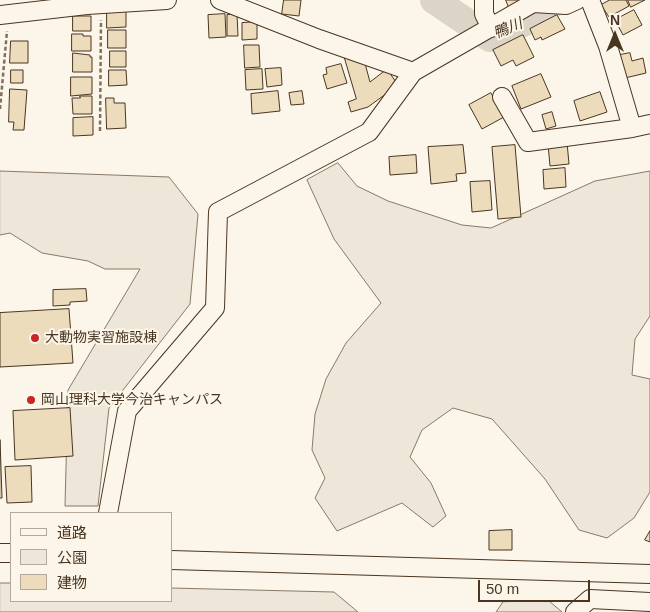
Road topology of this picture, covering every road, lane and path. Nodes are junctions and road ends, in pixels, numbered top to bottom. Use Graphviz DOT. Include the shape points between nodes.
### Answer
graph roads {
  1 [pos="167,0"];
  2 [pos="220,0"];
  3 [pos="484,0"];
  4 [pos="577,0"];
  5 [pos="590,0"];
  6 [pos="130,1"];
  7 [pos="101,4"];
  8 [pos="4,15"];
  9 [pos="491,28"];
  10 [pos="413,72"];
  11 [pos="502,97"];
  12 [pos="0,109"];
  13 [pos="650,124"];
  14 [pos="632,128"];
  15 [pos="100,131"];
  16 [pos="108,512"];
  17 [pos="172,560"];
  18 [pos="650,574"];
  19 [pos="650,602"];
  20 [pos="610,606"];
  21 [pos="576,612"];
  1 -- 6 [label="street"];
  2 -- 10 [label="street"];
  3 -- 9 [label="street" via="484,14"];
  4 -- 9 [label="street" via="566,5 533,3"];
  5 -- 14 [label="street" via="608,46"];
  6 -- 7 [label="street"];
  7 -- 8 [label="street"];
  7 -- 15 [label="path"];
  8 -- 12 [label="path"];
  9 -- 10 [label="street"];
  10 -- 16 [label="street" via="368,132 218,212 215,308 127,411"];
  11 -- 14 [label="street" via="528,142"];
  13 -- 14 [label="street"];
  17 -- 18 [label="street"];
  19 -- 20 [label="street"];
  20 -- 21 [label="street" via="590,599"];
}
